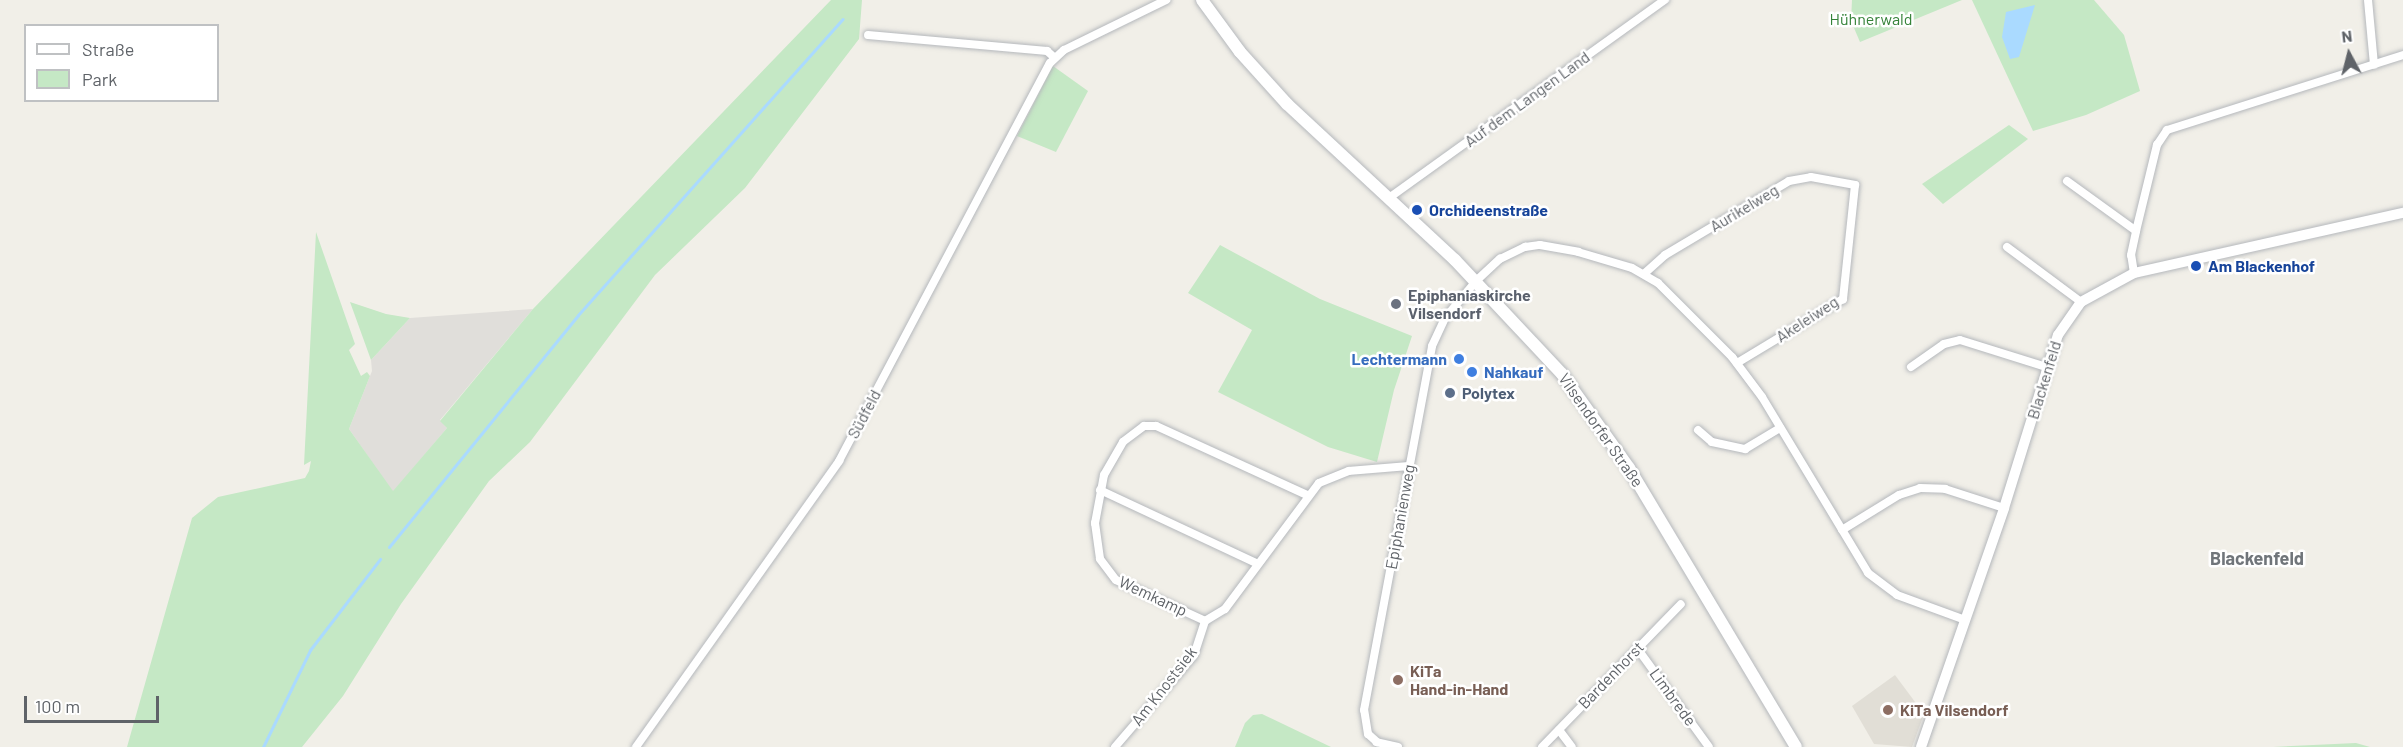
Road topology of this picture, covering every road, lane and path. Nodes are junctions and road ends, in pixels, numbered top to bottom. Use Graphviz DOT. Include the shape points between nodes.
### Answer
graph roads {
  1 [pos="1166,0"];
  2 [pos="1202,0"];
  3 [pos="1665,0"];
  4 [pos="2368,0"];
  5 [pos="868,35"];
  6 [pos="2403,55"];
  7 [pos="1054,57"];
  8 [pos="2374,65"];
  9 [pos="2067,181"];
  10 [pos="1855,185"];
  11 [pos="1389,198"];
  12 [pos="2403,213"];
  13 [pos="2136,231"];
  14 [pos="2007,247"];
  15 [pos="1645,273"];
  16 [pos="2134,273"];
  17 [pos="1476,281"];
  18 [pos="2081,302"];
  19 [pos="1737,363"];
  20 [pos="1911,367"];
  21 [pos="2046,367"];
  22 [pos="1780,428"];
  23 [pos="1698,430"];
  24 [pos="1408,466"];
  25 [pos="1100,490"];
  26 [pos="1307,495"];
  27 [pos="2004,508"];
  28 [pos="1842,530"];
  29 [pos="1256,563"];
  30 [pos="1681,604"];
  31 [pos="1965,620"];
  32 [pos="1205,621"];
  33 [pos="1637,648"];
  34 [pos="1559,730"];
  35 [pos="636,747"];
  36 [pos="1115,747"];
  37 [pos="1398,747"];
  38 [pos="1542,747"];
  39 [pos="1572,747"];
  40 [pos="1709,747"];
  41 [pos="1796,747"];
  42 [pos="1921,747"];
  1 -- 7 [label="street"];
  2 -- 11 [label="main road, Vilsendorfer Straße" via="1270,86"];
  3 -- 11 [label="street, Auf dem Langen Land"];
  4 -- 8 [label="street"];
  5 -- 7 [label="street" via="1047,51"];
  6 -- 8 [label="street"];
  7 -- 35 [label="street, Südfeld" via="839,462"];
  8 -- 13 [label="street" via="2167,130 2157,145"];
  9 -- 13 [label="street"];
  10 -- 15 [label="street, Aurikelweg" via="1811,177 1789,181 1665,255"];
  10 -- 19 [label="street, Akeleiweg" via="1842,299"];
  11 -- 17 [label="main road, Vilsendorfer Straße"];
  12 -- 16 [label="street, Blackenfeld"];
  13 -- 16 [label="street" via="2131,255"];
  14 -- 18 [label="street"];
  15 -- 17 [label="street" via="1578,252 1540,245 1500,259"];
  15 -- 19 [label="street"];
  16 -- 18 [label="street, Blackenfeld"];
  17 -- 24 [label="street, Epiphanienweg" via="1435,335"];
  17 -- 41 [label="main road, Vilsendorfer Straße" via="1562,374 1629,468"];
  18 -- 21 [label="street, Blackenfeld" via="2058,335"];
  19 -- 22 [label="street"];
  20 -- 21 [label="street" via="1944,344 1960,340"];
  21 -- 27 [label="street, Blackenfeld"];
  22 -- 23 [label="street" via="1744,449 1712,442"];
  22 -- 28 [label="street"];
  24 -- 26 [label="street, Wemkamp" via="1333,475"];
  24 -- 37 [label="street, Epiphanienweg" via="1364,710 1368,734 1377,742"];
  25 -- 26 [label="street, Wemkamp" via="1132,431 1156,426"];
  25 -- 29 [label="street"];
  25 -- 32 [label="street, Wemkamp" via="1095,523 1100,559 1106,572 1149,597"];
  26 -- 29 [label="street, Wemkamp"];
  27 -- 28 [label="street" via="1945,489 1920,488 1899,495"];
  27 -- 31 [label="street, Blackenfeld"];
  28 -- 31 [label="street" via="1868,573 1888,590"];
  29 -- 32 [label="street, Wemkamp" via="1225,609"];
  30 -- 33 [label="street, Bardenhorst"];
  31 -- 42 [label="street, Blackenfeld"];
  32 -- 36 [label="street, Am Knostsiek" via="1194,655"];
  33 -- 34 [label="street, Bardenhorst"];
  33 -- 40 [label="street, Limbrede"];
  34 -- 38 [label="street, Bardenhorst"];
  34 -- 39 [label="street"];
}
